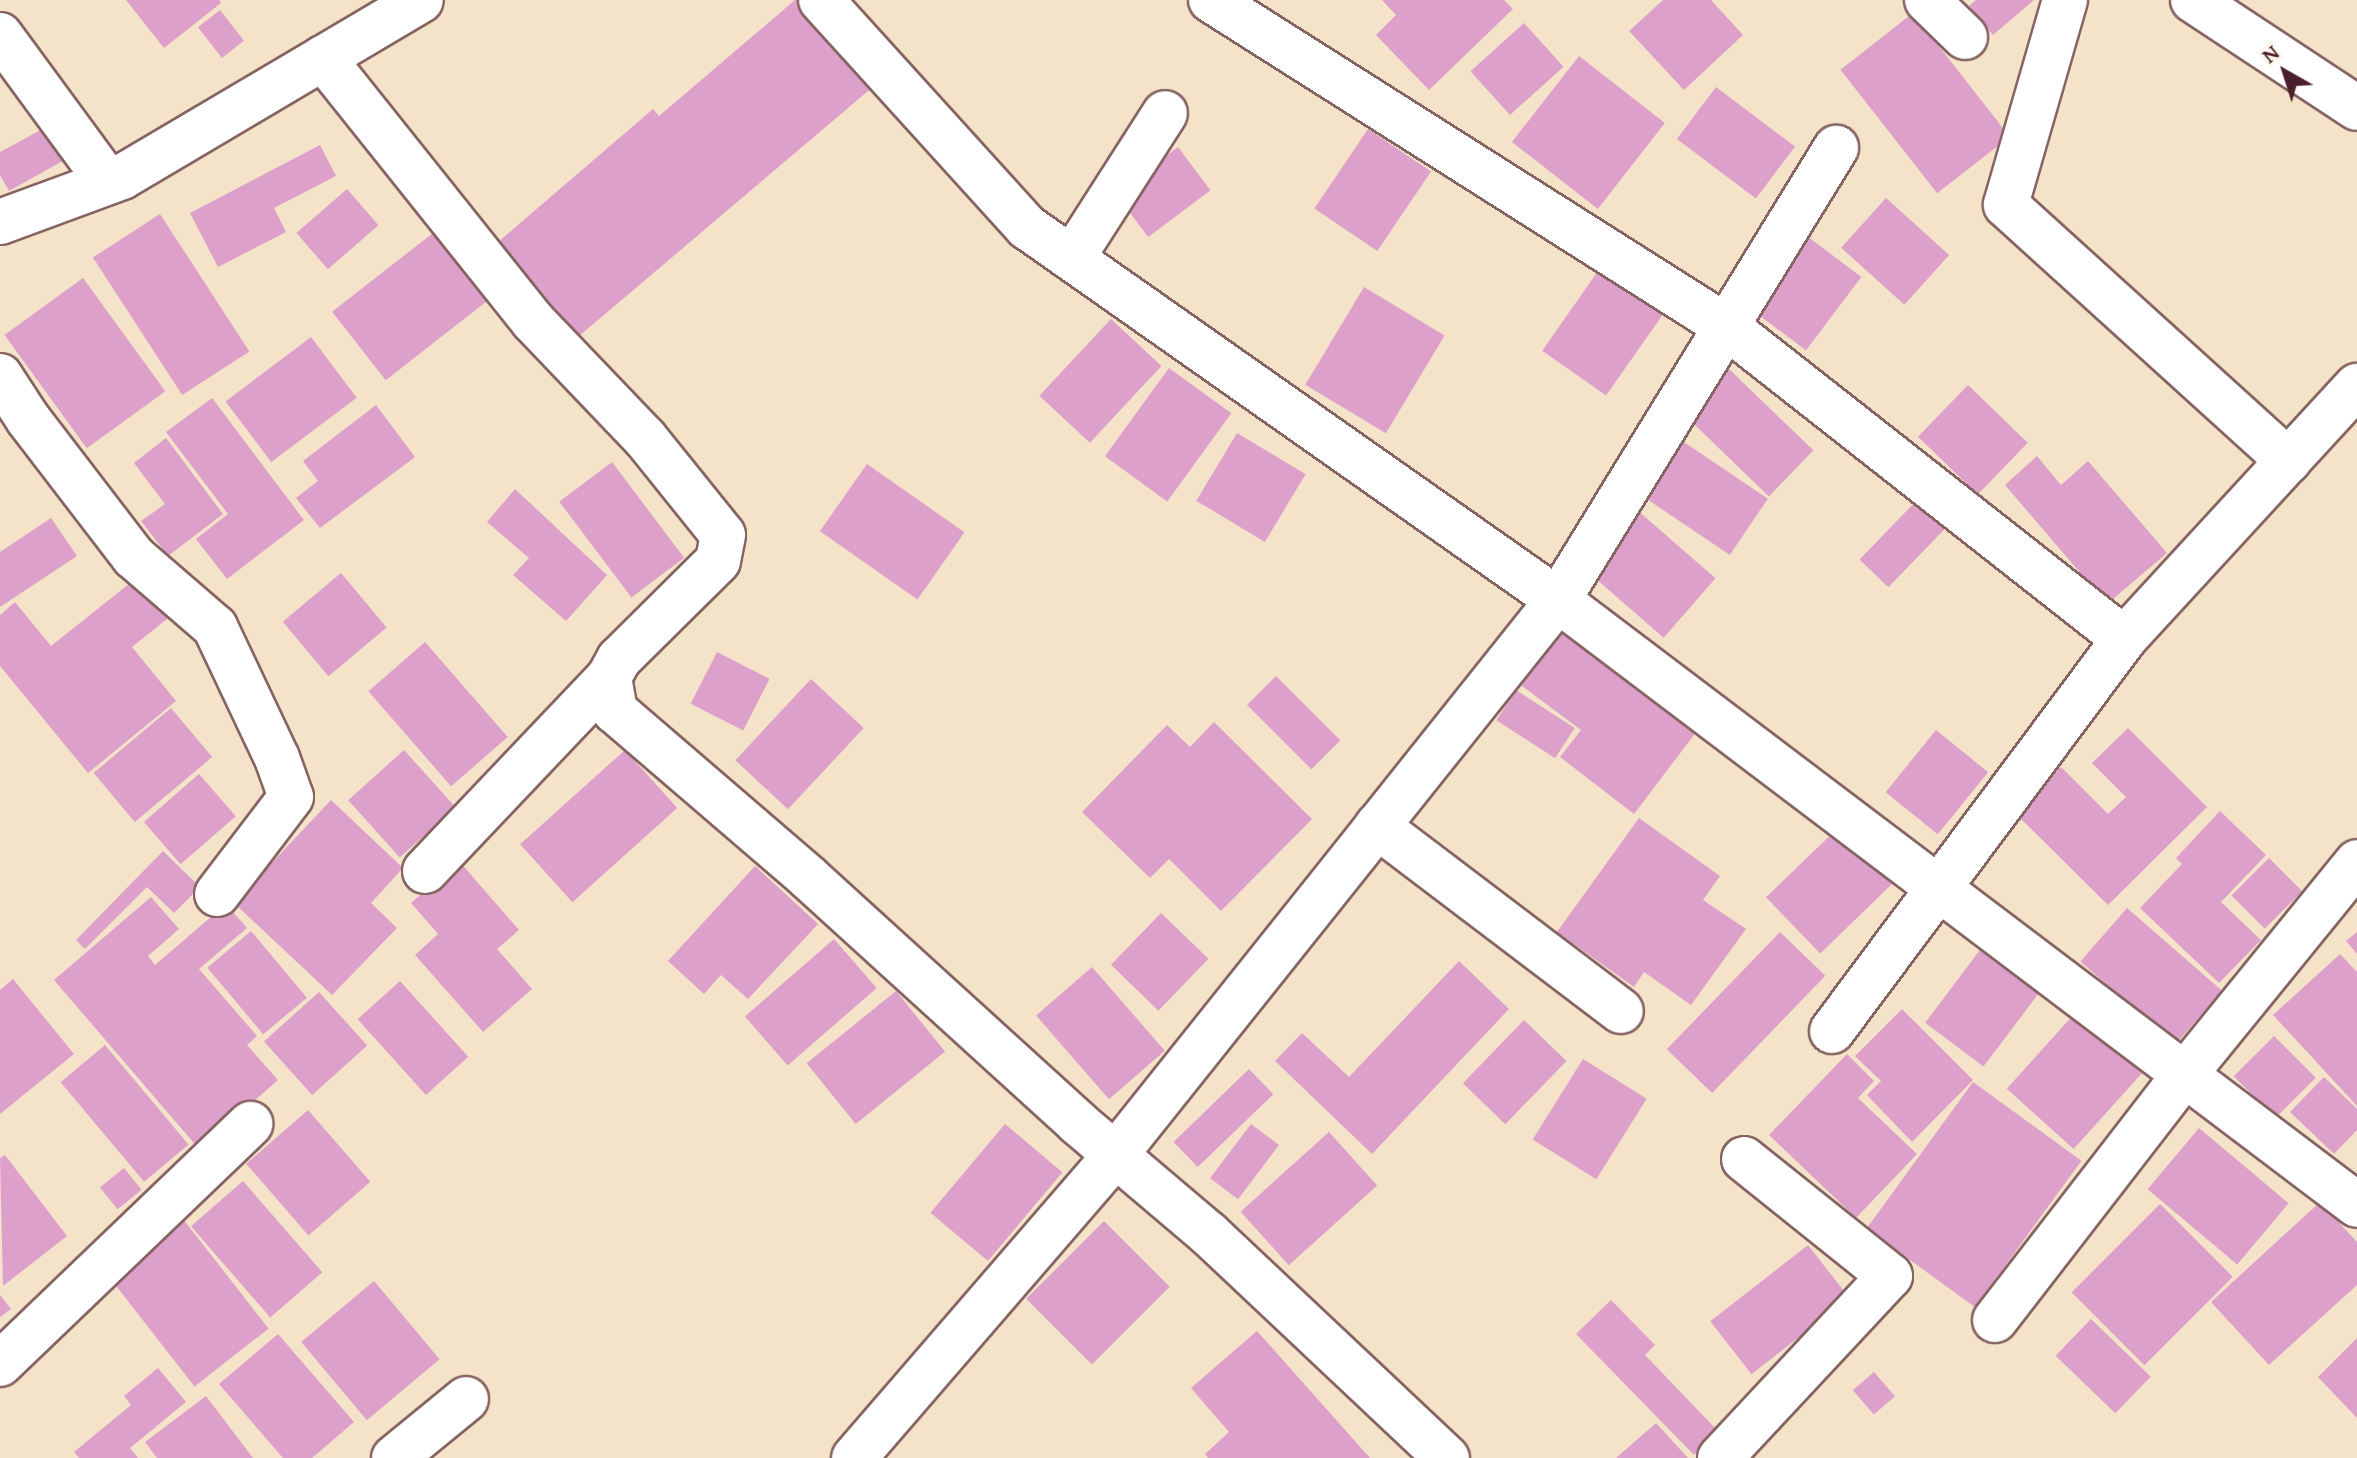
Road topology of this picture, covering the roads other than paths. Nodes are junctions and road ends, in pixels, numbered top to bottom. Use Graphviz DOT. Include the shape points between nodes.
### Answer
graph roads {
  1 [pos="421,0"];
  2 [pos="821,0"];
  3 [pos="1211,0"];
  4 [pos="1927,0"];
  5 [pos="2065,0"];
  6 [pos="2193,0"];
  7 [pos="0,35"];
  8 [pos="1965,37"];
  9 [pos="323,58"];
  10 [pos="2357,108"];
  11 [pos="1165,113"];
  12 [pos="1836,148"];
  13 [pos="108,182"];
  14 [pos="0,222"];
  15 [pos="1072,258"];
  16 [pos="1727,327"];
  17 [pos="0,376"];
  18 [pos="2357,386"];
  19 [pos="2288,461"];
  20 [pos="1558,600"];
  21 [pos="2124,639"];
  22 [pos="609,677"];
  23 [pos="1377,826"];
  24 [pos="2357,862"];
  25 [pos="425,871"];
  26 [pos="1937,886"];
  27 [pos="217,894"];
  28 [pos="1621,1011"];
  29 [pos="1832,1031"];
  30 [pos="2185,1074"];
  31 [pos="250,1124"];
  32 [pos="1116,1154"];
  33 [pos="1744,1159"];
  34 [pos="2357,1205"];
  35 [pos="1995,1320"];
  36 [pos="0,1364"];
  37 [pos="466,1399"];
  38 [pos="394,1458"];
  39 [pos="854,1458"];
  40 [pos="1447,1458"];
  41 [pos="1720,1458"];
  1 -- 9 [label="street"];
  2 -- 15 [label="street" via="1027,227"];
  3 -- 16 [label="street"];
  4 -- 8 [label="street"];
  5 -- 19 [label="street" via="2006,205"];
  6 -- 10 [label="street"];
  7 -- 13 [label="street"];
  9 -- 13 [label="street"];
  9 -- 22 [label="street" via="533,321 645,438 723,535 718,561 619,659"];
  11 -- 15 [label="street"];
  12 -- 16 [label="street"];
  13 -- 14 [label="street"];
  15 -- 20 [label="street"];
  16 -- 20 [label="street"];
  16 -- 21 [label="street"];
  17 -- 27 [label="street" via="134,557 215,627 277,758 291,797"];
  18 -- 19 [label="street"];
  19 -- 21 [label="street"];
  20 -- 23 [label="street"];
  20 -- 26 [label="street"];
  21 -- 26 [label="street"];
  22 -- 25 [label="street"];
  22 -- 32 [label="street" via="615,711"];
  23 -- 28 [label="street"];
  23 -- 32 [label="street"];
  24 -- 30 [label="street"];
  26 -- 29 [label="street"];
  26 -- 30 [label="street"];
  30 -- 34 [label="street"];
  30 -- 35 [label="street"];
  31 -- 36 [label="street"];
  32 -- 39 [label="street"];
  32 -- 40 [label="street"];
  33 -- 41 [label="street" via="1890,1276"];
  37 -- 38 [label="street"];
}
